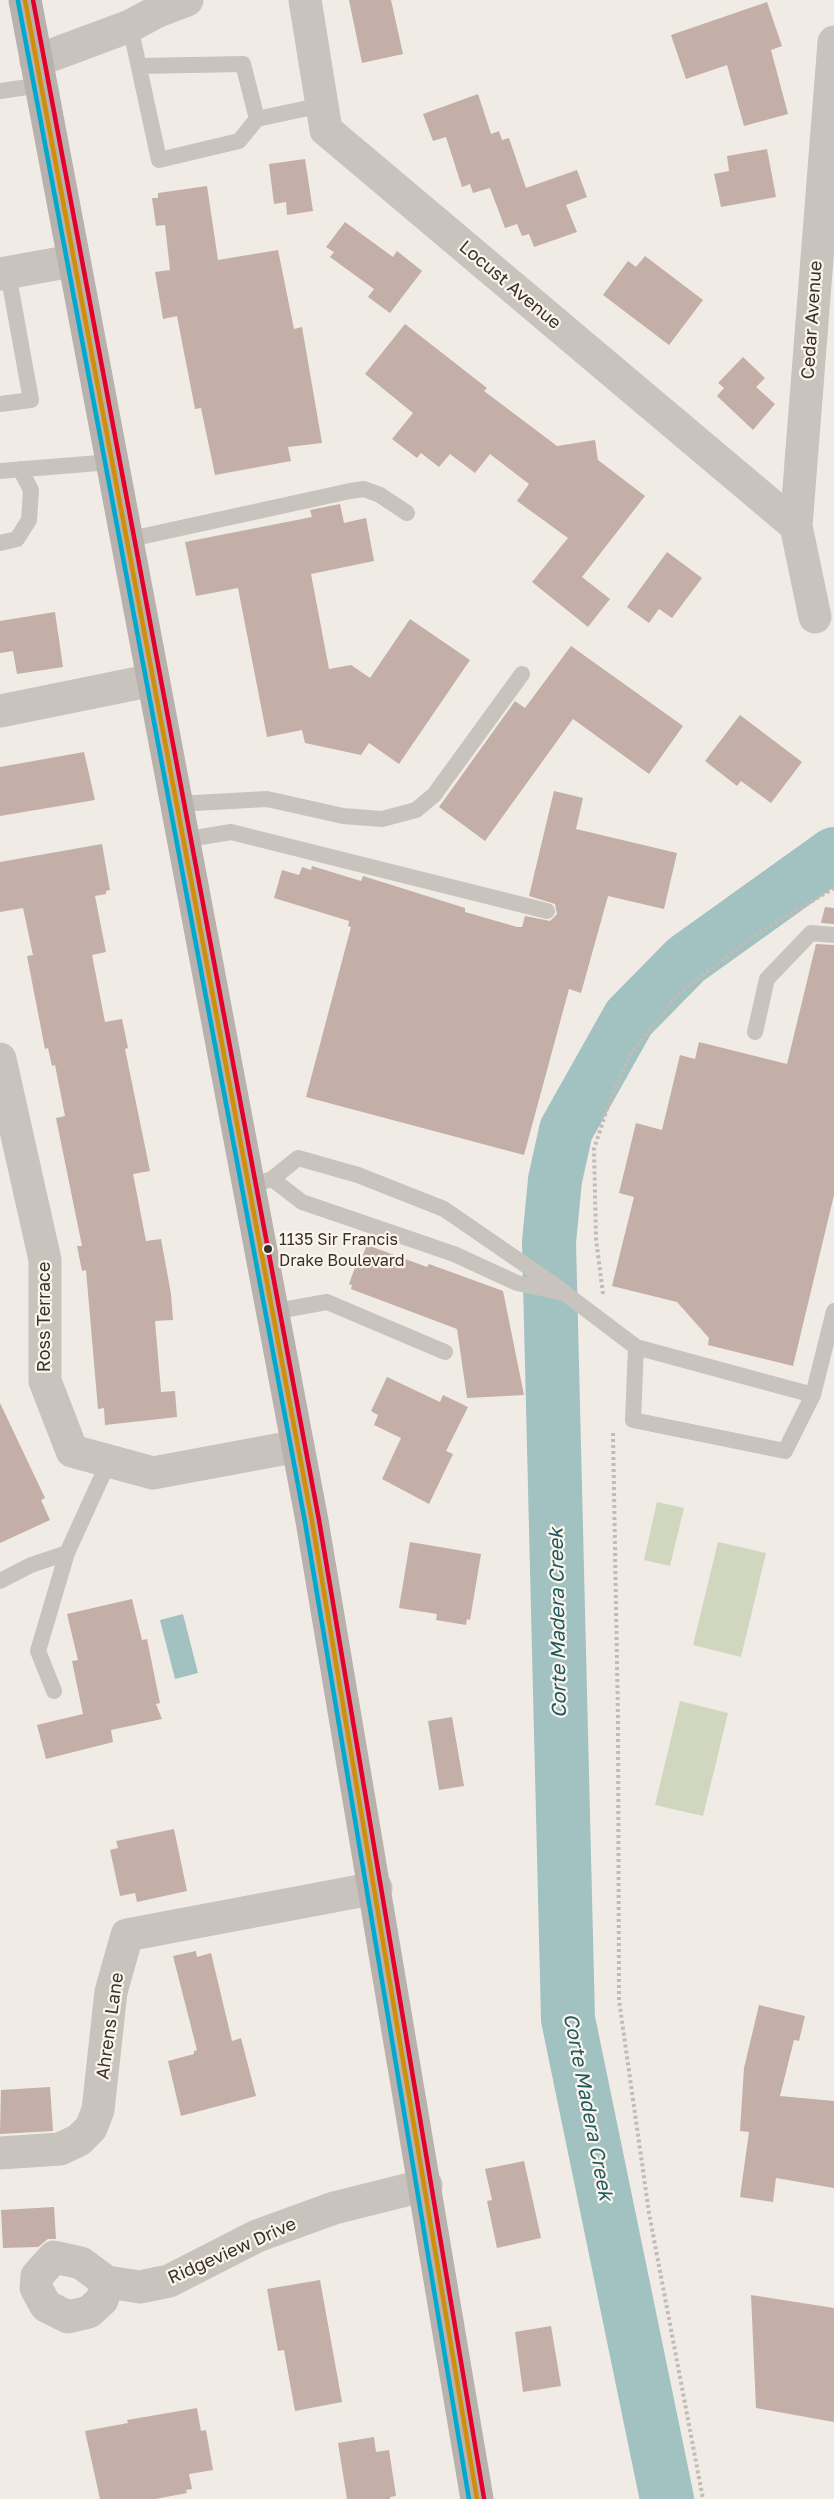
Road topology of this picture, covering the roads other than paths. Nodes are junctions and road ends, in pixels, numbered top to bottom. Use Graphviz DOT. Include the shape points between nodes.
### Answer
graph roads {
  1 [pos="25,0"];
  2 [pos="187,0"];
  3 [pos="305,0"];
  4 [pos="130,26"];
  5 [pos="834,42"];
  6 [pos="139,66"];
  7 [pos="38,73"];
  8 [pos="0,91"];
  9 [pos="322,105"];
  10 [pos="257,118"];
  11 [pos="72,261"];
  12 [pos="4,274"];
  13 [pos="0,404"];
  14 [pos="111,462"];
  15 [pos="20,469"];
  16 [pos="0,471"];
  17 [pos="407,513"];
  18 [pos="796,525"];
  19 [pos="126,540"];
  20 [pos="0,543"];
  21 [pos="815,617"];
  22 [pos="522,674"];
  23 [pos="153,680"];
  24 [pos="0,711"];
  25 [pos="177,804"];
  26 [pos="183,840"];
  27 [pos="547,911"];
  28 [pos="834,935"];
  29 [pos="755,1032"];
  30 [pos="0,1059"];
  31 [pos="260,1183"];
  32 [pos="566,1293"];
  33 [pos="271,1311"];
  34 [pos="834,1311"];
  35 [pos="636,1347"];
  36 [pos="445,1352"];
  37 [pos="813,1395"];
  38 [pos="298,1446"];
  39 [pos="109,1461"];
  40 [pos="67,1553"];
  41 [pos="0,1581"];
  42 [pos="54,1690"];
  43 [pos="376,1888"];
  44 [pos="0,2153"];
  45 [pos="426,2185"];
  46 [pos="107,2282"];
  47 [pos="477,2499"];
  1 -- 7 [label="main road"];
  2 -- 4 [label="street"];
  3 -- 9 [label="street, Locust Avenue"];
  4 -- 6 [label="lane"];
  4 -- 7 [label="street"];
  5 -- 18 [label="street, Cedar Avenue"];
  6 -- 10 [label="lane" via="243,64"];
  6 -- 10 [label="lane" via="159,160 239,141"];
  7 -- 8 [label="lane"];
  7 -- 11 [label="main road"];
  9 -- 10 [label="lane"];
  9 -- 18 [label="street, Locust Avenue" via="326,130"];
  11 -- 12 [label="street"];
  11 -- 14 [label="main road"];
  12 -- 13 [label="lane" via="31,400"];
  14 -- 15 [label="lane"];
  14 -- 19 [label="main road"];
  15 -- 16 [label="lane"];
  15 -- 20 [label="lane" via="31,490 28,520 17,539"];
  17 -- 19 [label="lane" via="380,495 364,489 351,490"];
  18 -- 21 [label="street, Cedar Avenue"];
  19 -- 23 [label="main road"];
  22 -- 25 [label="lane" via="434,795 416,810 382,819 343,816 267,799"];
  23 -- 24 [label="street"];
  23 -- 25 [label="main road"];
  25 -- 26 [label="main road"];
  26 -- 27 [label="lane" via="231,832"];
  26 -- 31 [label="main road"];
  28 -- 29 [label="lane" via="811,933 767,979"];
  30 -- 39 [label="street, Ross Terrace" via="45,1260 45,1381 72,1451"];
  31 -- 32 [label="lane" via="302,1202 454,1254 517,1283"];
  31 -- 32 [label="lane" via="298,1158 358,1175 444,1209"];
  31 -- 33 [label="main road"];
  32 -- 35 [label="lane"];
  33 -- 36 [label="lane" via="327,1302"];
  33 -- 38 [label="main road"];
  34 -- 37 [label="lane"];
  35 -- 37 [label="lane"];
  35 -- 37 [label="lane" via="633,1420 784,1451"];
  38 -- 39 [label="street, Ross Terrace" via="153,1473"];
  38 -- 43 [label="main road"];
  39 -- 40 [label="lane"];
  40 -- 41 [label="lane"];
  40 -- 42 [label="lane" via="38,1651"];
  43 -- 44 [label="street, Ahrens Lane" via="127,1935 111,1992 98,2110 91,2128 79,2140 60,2149"];
  43 -- 45 [label="main road"];
  45 -- 46 [label="street, Ridgeview Drive" via="334,2208 257,2236 169,2281 140,2287"];
  45 -- 47 [label="main road"];
}
